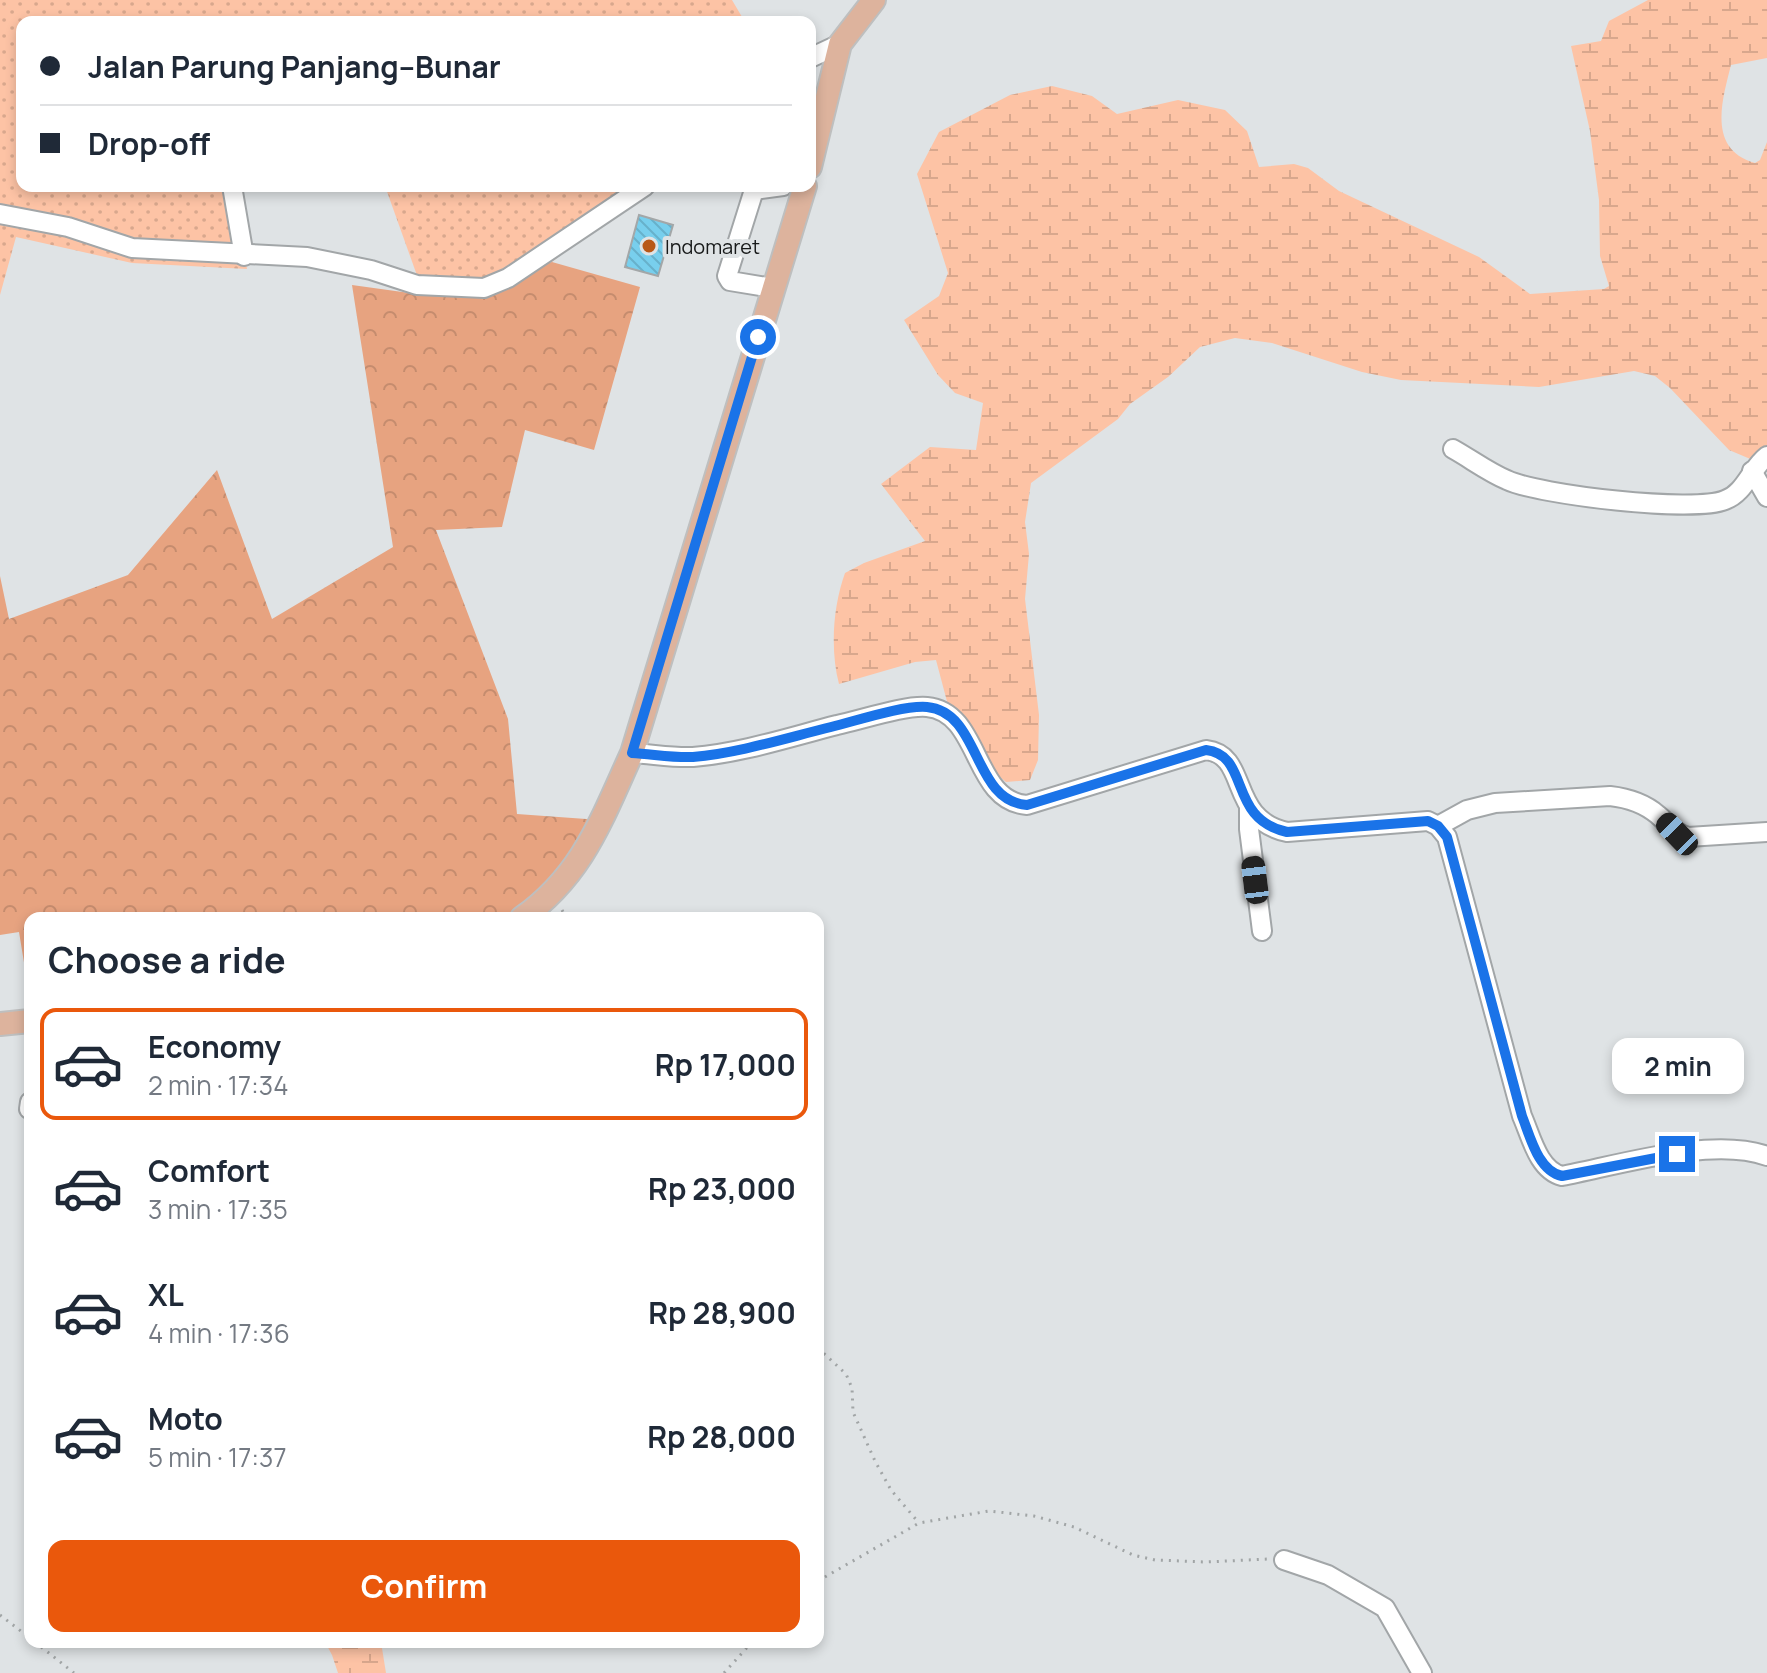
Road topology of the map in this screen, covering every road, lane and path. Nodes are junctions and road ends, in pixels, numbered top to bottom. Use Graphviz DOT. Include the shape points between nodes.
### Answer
graph roads {
  1 [pos="874,0"];
  2 [pos="840,44"];
  3 [pos="816,55"];
  4 [pos="816,142"];
  5 [pos="233,192"];
  6 [pos="636,192"];
  7 [pos="753,192"];
  8 [pos="803,192"];
  9 [pos="0,214"];
  10 [pos="244,256"];
  11 [pos="773,288"];
  12 [pos="1453,449"];
  13 [pos="1767,456"];
  14 [pos="1752,471"];
  15 [pos="1767,497"];
  16 [pos="632,753"];
  17 [pos="1249,808"];
  18 [pos="1438,826"];
  19 [pos="1767,832"];
  20 [pos="529,912"];
  21 [pos="1262,931"];
  22 [pos="24,1022"];
  23 [pos="0,1024"];
  24 [pos="1767,1156"];
  25 [pos="824,1354"];
  26 [pos="919,1523"];
  27 [pos="1284,1560"];
  28 [pos="824,1578"];
  29 [pos="0,1615"];
  30 [pos="24,1633"];
  31 [pos="43,1648"];
  32 [pos="747,1648"];
  33 [pos="74,1673"];
  34 [pos="724,1673"];
  35 [pos="1422,1673"];
  1 -- 2 [label="main road"];
  2 -- 3 [label="street"];
  2 -- 4 [label="main road"];
  5 -- 10 [label="street"];
  6 -- 10 [label="street" via="508,278 484,288 417,285 307,257"];
  7 -- 11 [label="street" via="727,276 730,281"];
  8 -- 11 [label="main road"];
  9 -- 10 [label="street" via="68,227 132,248"];
  11 -- 16 [label="main road"];
  12 -- 14 [label="street" via="1508,481 1618,500 1714,503 1729,499"];
  13 -- 14 [label="street"];
  14 -- 15 [label="street"];
  16 -- 17 [label="street" via="692,757 927,707 953,718 986,776 1014,804 1027,805 1206,750 1227,758"];
  16 -- 20 [label="main road" via="575,868"];
  17 -- 18 [label="street" via="1262,823 1287,832 1428,821"];
  17 -- 21 [label="street"];
  18 -- 19 [label="street" via="1495,803 1610,796 1644,805 1677,834 1688,837"];
  18 -- 24 [label="street" via="1447,837 1522,1116 1541,1160 1562,1176 1734,1148"];
  22 -- 23 [label="main road"];
  25 -- 26 [label="path" via="846,1374 853,1412 875,1461"];
  26 -- 27 [label="path" via="989,1511 1074,1527 1155,1560"];
  26 -- 28 [label="path"];
  27 -- 35 [label="street" via="1328,1575 1385,1608"];
  29 -- 30 [label="path"];
  31 -- 33 [label="path"];
  32 -- 34 [label="path"];
}
